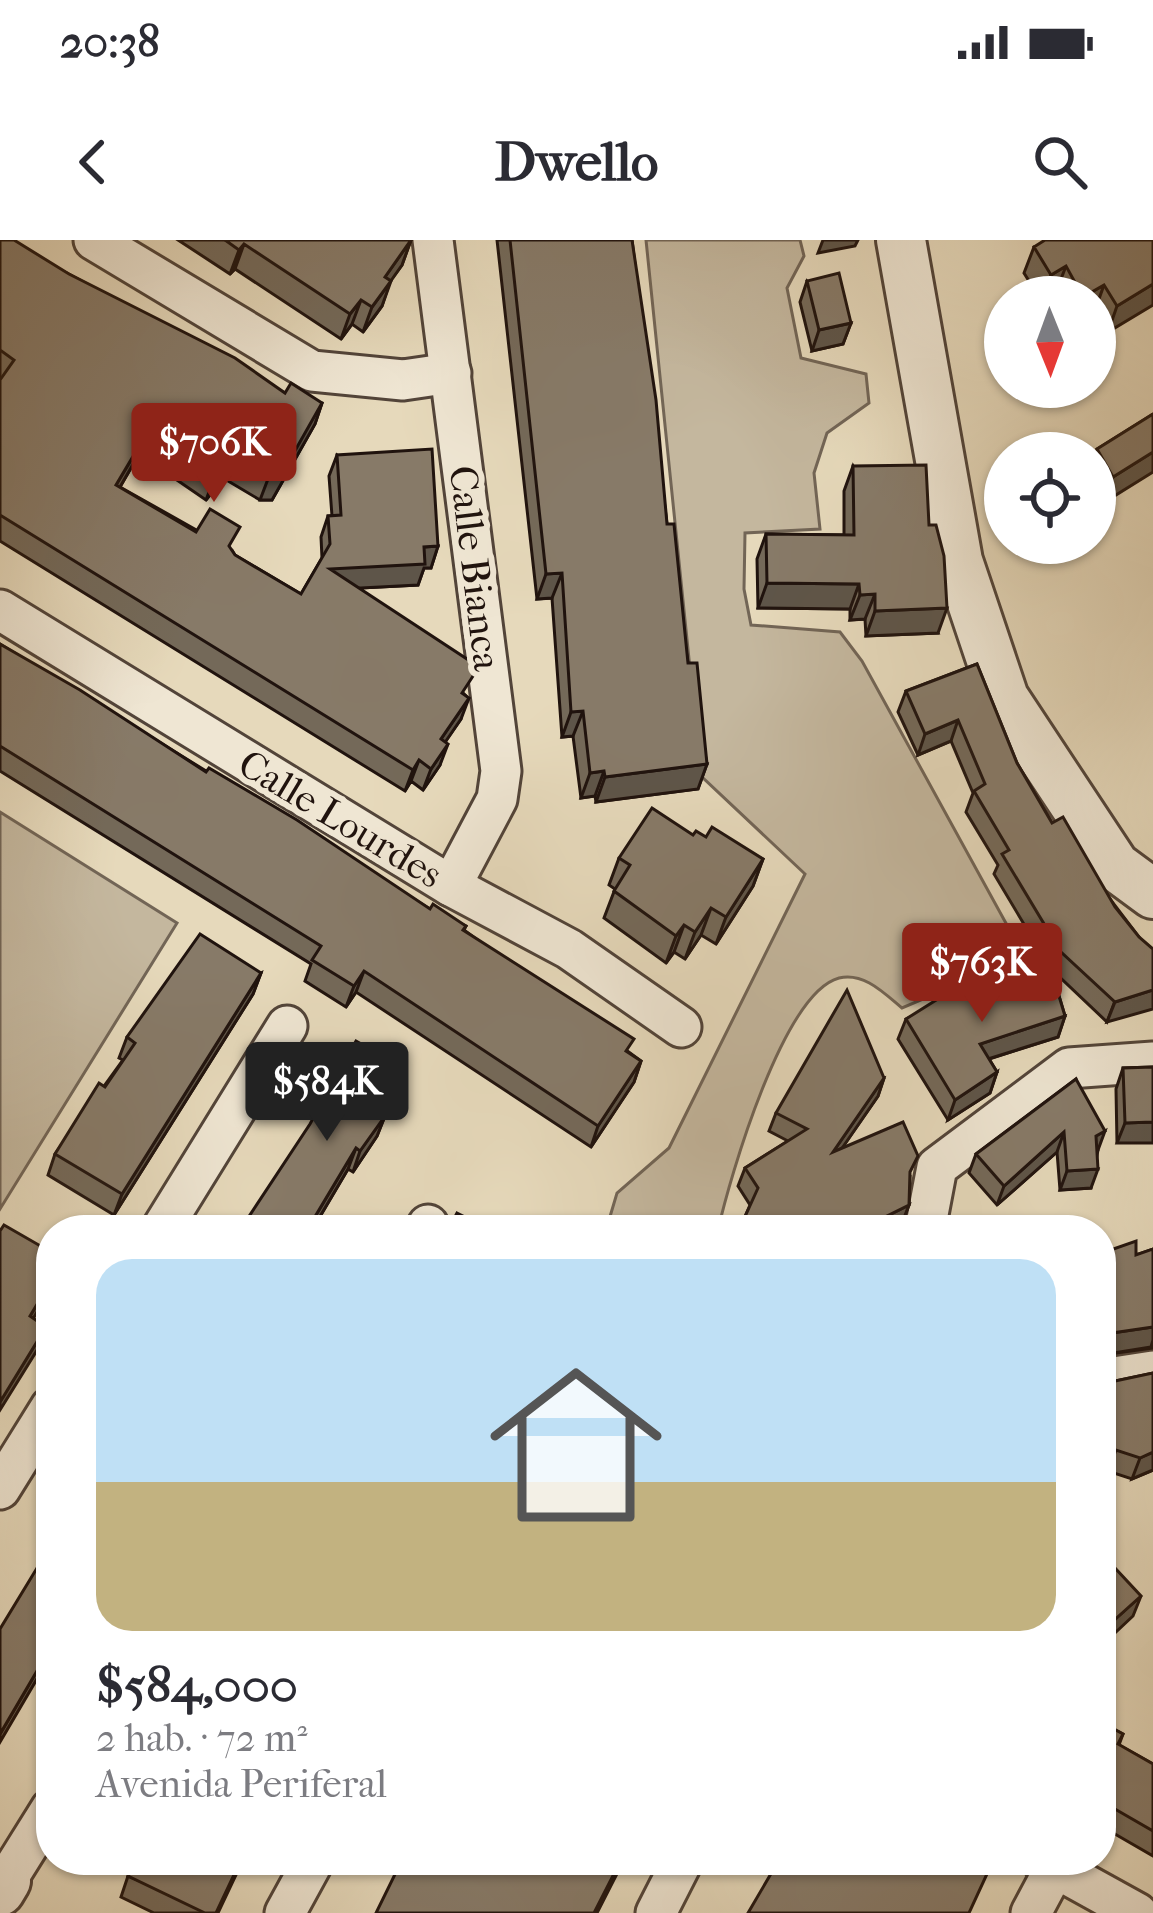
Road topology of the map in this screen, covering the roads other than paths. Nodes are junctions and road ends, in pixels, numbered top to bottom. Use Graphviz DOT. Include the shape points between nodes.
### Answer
graph roads {
  1 [pos="94,240"];
  2 [pos="433,240"];
  3 [pos="901,240"];
  4 [pos="451,373"];
  5 [pos="0,610"];
  6 [pos="451,886"];
  7 [pos="1153,894"];
  8 [pos="287,1026"];
  9 [pos="681,1027"];
  10 [pos="1153,1062"];
  11 [pos="169,1215"];
  12 [pos="928,1215"];
  13 [pos="1153,1372"];
  14 [pos="1116,1377"];
  15 [pos="36,1431"];
  16 [pos="0,1490"];
  17 [pos="36,1832"];
  18 [pos="306,1875"];
  19 [pos="675,1875"];
  20 [pos="1044,1875"];
  21 [pos="1068,1875"];
  22 [pos="2,1883"];
  23 [pos="285,1913"];
  24 [pos="656,1913"];
  25 [pos="1031,1913"];
  26 [pos="1137,1913"];
  1 -- 4 [label="street" via="313,370 403,380"];
  2 -- 4 [label="street, Calle Bianca"];
  3 -- 7 [label="street" via="958,561 1004,698 1115,866"];
  4 -- 6 [label="street, Calle Bianca" via="501,771 497,799"];
  5 -- 6 [label="street, Calle Lourdes"];
  6 -- 9 [label="street, Calle Lourdes" via="569,949"];
  8 -- 11 [label="street"];
  10 -- 12 [label="street" via="1069,1069 937,1167"];
  13 -- 14 [label="street"];
  15 -- 16 [label="street"];
  17 -- 22 [label="street"];
  18 -- 23 [label="street"];
  19 -- 24 [label="street"];
  20 -- 25 [label="street"];
  21 -- 26 [label="street"];
}
